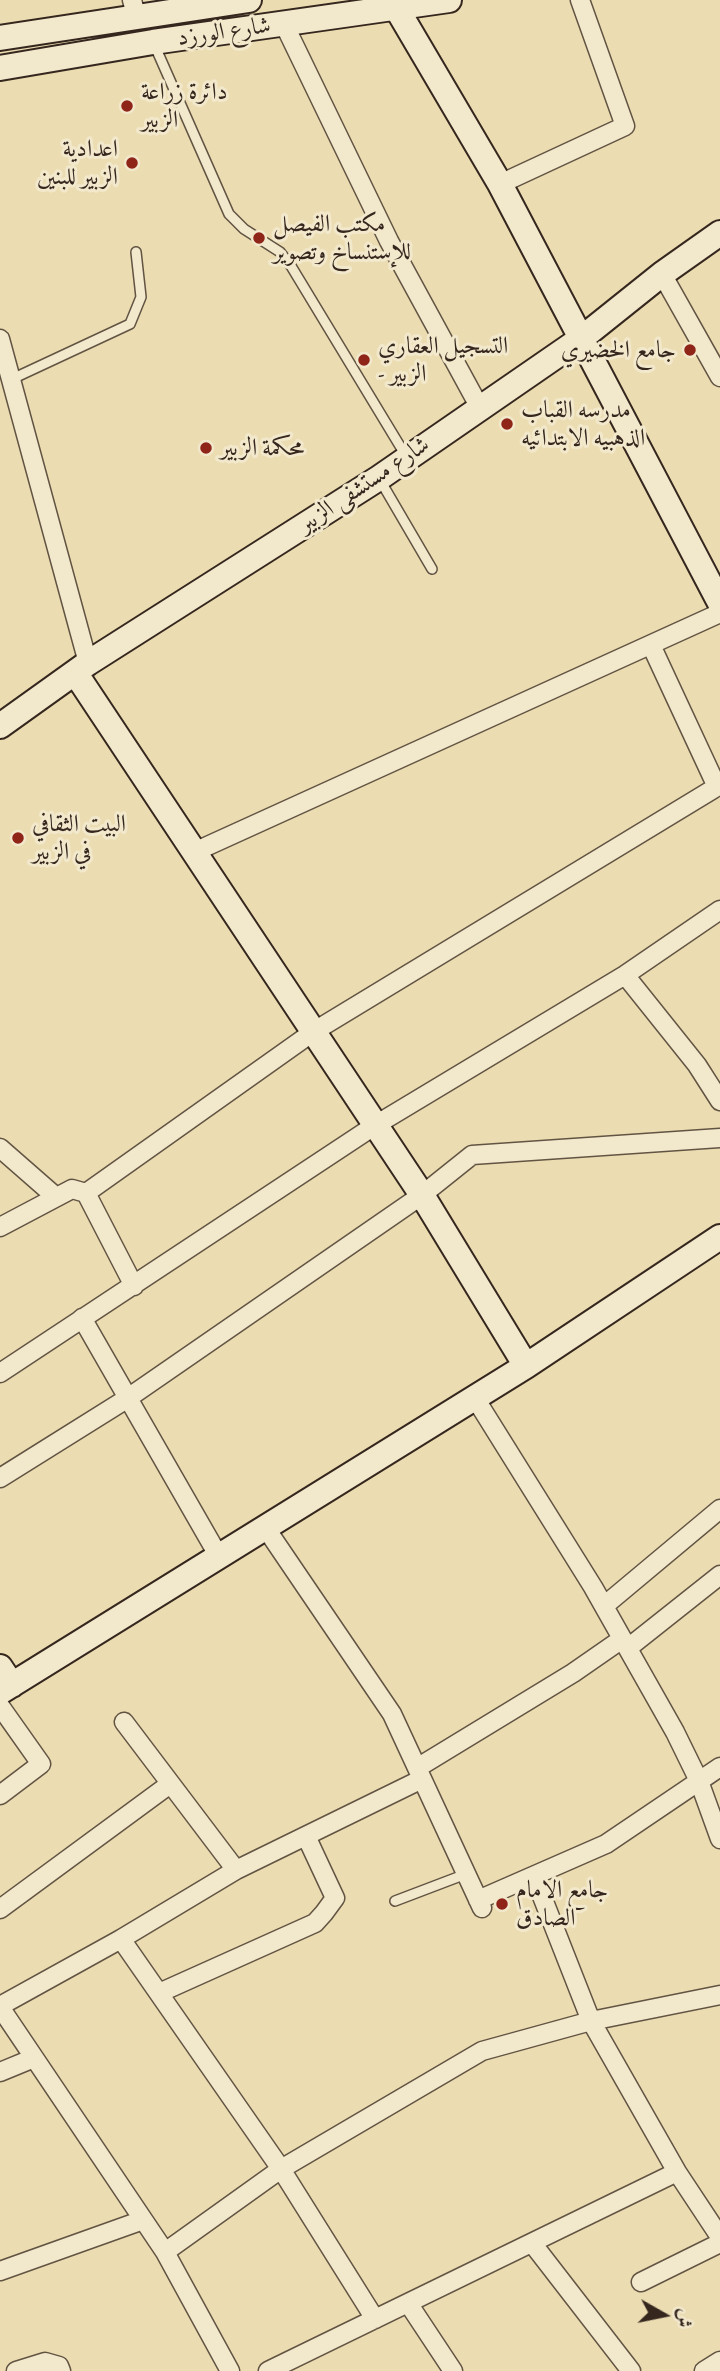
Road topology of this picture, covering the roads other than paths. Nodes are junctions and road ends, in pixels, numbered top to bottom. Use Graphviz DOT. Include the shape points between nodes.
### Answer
graph roads {
  1 [pos="249,0"];
  2 [pos="449,0"];
  3 [pos="580,0"];
  4 [pos="134,9"];
  5 [pos="397,9"];
  6 [pos="284,24"];
  7 [pos="0,38"];
  8 [pos="153,42"];
  9 [pos="0,68"];
  10 [pos="500,184"];
  11 [pos="720,233"];
  12 [pos="136,252"];
  13 [pos="662,274"];
  14 [pos="582,338"];
  15 [pos="0,339"];
  16 [pos="720,377"];
  17 [pos="6,381"];
  18 [pos="480,408"];
  19 [pos="407,457"];
  20 [pos="379,478"];
  21 [pos="432,569"];
  22 [pos="712,569"];
  23 [pos="720,603"];
  24 [pos="720,613"];
  25 [pos="651,645"];
  26 [pos="82,668"];
  27 [pos="0,726"];
  28 [pos="718,786"];
  29 [pos="192,853"];
  30 [pos="720,910"];
  31 [pos="625,975"];
  32 [pos="313,1032"];
  33 [pos="720,1101"];
  34 [pos="374,1126"];
  35 [pos="720,1138"];
  36 [pos="0,1148"];
  37 [pos="86,1192"];
  38 [pos="422,1195"];
  39 [pos="56,1197"];
  40 [pos="0,1227"];
  41 [pos="720,1237"];
  42 [pos="134,1286"];
  43 [pos="82,1318"];
  44 [pos="526,1366"];
  45 [pos="0,1373"];
  46 [pos="128,1398"];
  47 [pos="475,1398"];
  48 [pos="0,1478"];
  49 [pos="720,1509"];
  50 [pos="265,1527"];
  51 [pos="218,1555"];
  52 [pos="720,1574"];
  53 [pos="604,1606"];
  54 [pos="625,1643"];
  55 [pos="3,1688"];
  56 [pos="124,1722"];
  57 [pos="720,1767"];
  58 [pos="420,1774"];
  59 [pos="699,1781"];
  60 [pos="170,1784"];
  61 [pos="0,1795"];
  62 [pos="306,1836"];
  63 [pos="720,1839"];
  64 [pos="236,1870"];
  65 [pos="466,1874"];
  66 [pos="534,1876"];
  67 [pos="396,1900"];
  68 [pos="0,1909"];
  69 [pos="121,1939"];
  70 [pos="159,1993"];
  71 [pos="720,1995"];
  72 [pos="0,2006"];
  73 [pos="591,2021"];
  74 [pos="34,2058"];
  75 [pos="0,2072"];
  76 [pos="281,2169"];
  77 [pos="677,2172"];
  78 [pos="143,2220"];
  79 [pos="720,2237"];
  80 [pos="532,2243"];
  81 [pos="720,2243"];
  82 [pos="165,2252"];
  83 [pos="0,2271"];
  84 [pos="641,2282"];
  85 [pos="408,2303"];
  86 [pos="375,2319"];
  87 [pos="720,2361"];
  88 [pos="16,2371"];
  89 [pos="61,2371"];
  90 [pos="230,2371"];
  91 [pos="268,2371"];
  92 [pos="453,2371"];
  93 [pos="631,2371"];
  94 [pos="704,2371"];
  1 -- 4 [label="street, شارع الورزد"];
  2 -- 5 [label="street, شارع الورزد"];
  3 -- 10 [label="street" via="625,126"];
  4 -- 7 [label="street, شارع الورزد"];
  5 -- 6 [label="street, شارع الورزد"];
  5 -- 10 [label="street"];
  6 -- 8 [label="street, شارع الورزد"];
  6 -- 18 [label="street" via="389,241"];
  8 -- 9 [label="street, شارع الورزد"];
  8 -- 19 [label="lane" via="229,214 280,252 291,266"];
  10 -- 14 [label="street"];
  11 -- 13 [label="street, شارع مستشفى الزبير"];
  12 -- 17 [label="lane" via="141,297 130,324"];
  13 -- 14 [label="street, شارع مستشفى الزبير"];
  13 -- 16 [label="street"];
  14 -- 18 [label="street, شارع مستشفى الزبير"];
  14 -- 22 [label="street"];
  15 -- 17 [label="street"];
  17 -- 26 [label="street"];
  18 -- 19 [label="street, شارع مستشفى الزبير"];
  19 -- 20 [label="street, شارع مستشفى الزبير"];
  20 -- 21 [label="lane"];
  20 -- 26 [label="street, شارع مستشفى الزبير"];
  22 -- 23 [label="street"];
  24 -- 25 [label="street"];
  25 -- 28 [label="street"];
  25 -- 29 [label="street"];
  26 -- 27 [label="street, شارع مستشفى الزبير"];
  26 -- 29 [label="street"];
  28 -- 32 [label="street"];
  29 -- 32 [label="street"];
  30 -- 31 [label="street"];
  31 -- 33 [label="street"];
  31 -- 34 [label="street"];
  32 -- 34 [label="street"];
  32 -- 37 [label="street"];
  34 -- 38 [label="street"];
  34 -- 42 [label="street"];
  35 -- 38 [label="street" via="472,1155"];
  36 -- 39 [label="street"];
  37 -- 39 [label="street" via="72,1189"];
  37 -- 42 [label="street"];
  38 -- 44 [label="street"];
  38 -- 46 [label="street"];
  39 -- 40 [label="street"];
  41 -- 44 [label="street"];
  42 -- 43 [label="street"];
  43 -- 45 [label="street"];
  43 -- 46 [label="street"];
  44 -- 47 [label="street"];
  46 -- 48 [label="street"];
  46 -- 51 [label="street"];
  47 -- 50 [label="street"];
  47 -- 53 [label="street"];
  49 -- 53 [label="street"];
  50 -- 51 [label="street"];
  50 -- 58 [label="street" via="392,1714"];
  51 -- 55 [label="street"];
  52 -- 54 [label="street"];
  53 -- 54 [label="street"];
  54 -- 58 [label="street"];
  54 -- 59 [label="street"];
  55 -- 61 [label="street" via="41,1763"];
  56 -- 60 [label="street"];
  57 -- 59 [label="street"];
  58 -- 62 [label="street"];
  58 -- 65 [label="street"];
  59 -- 63 [label="street"];
  59 -- 66 [label="street" via="606,1844"];
  60 -- 64 [label="street"];
  60 -- 68 [label="street"];
  62 -- 64 [label="street"];
  62 -- 70 [label="street" via="335,1898 315,1923"];
  64 -- 69 [label="street"];
  65 -- 66 [label="street" via="480,1904"];
  65 -- 67 [label="lane"];
  66 -- 73 [label="street"];
  69 -- 70 [label="street"];
  69 -- 72 [label="street"];
  70 -- 76 [label="street"];
  71 -- 73 [label="street"];
  72 -- 74 [label="street"];
  73 -- 76 [label="street" via="482,2051"];
  73 -- 77 [label="street"];
  74 -- 75 [label="street"];
  74 -- 78 [label="street"];
  76 -- 82 [label="street"];
  76 -- 86 [label="street"];
  77 -- 79 [label="street"];
  77 -- 80 [label="street"];
  78 -- 82 [label="street"];
  78 -- 83 [label="street"];
  80 -- 85 [label="street"];
  80 -- 93 [label="street"];
  81 -- 84 [label="street"];
  82 -- 90 [label="street"];
  85 -- 86 [label="street"];
  85 -- 92 [label="street"];
  86 -- 91 [label="street"];
  87 -- 94 [label="street"];
  88 -- 89 [label="street" via="45,2362"];
}
